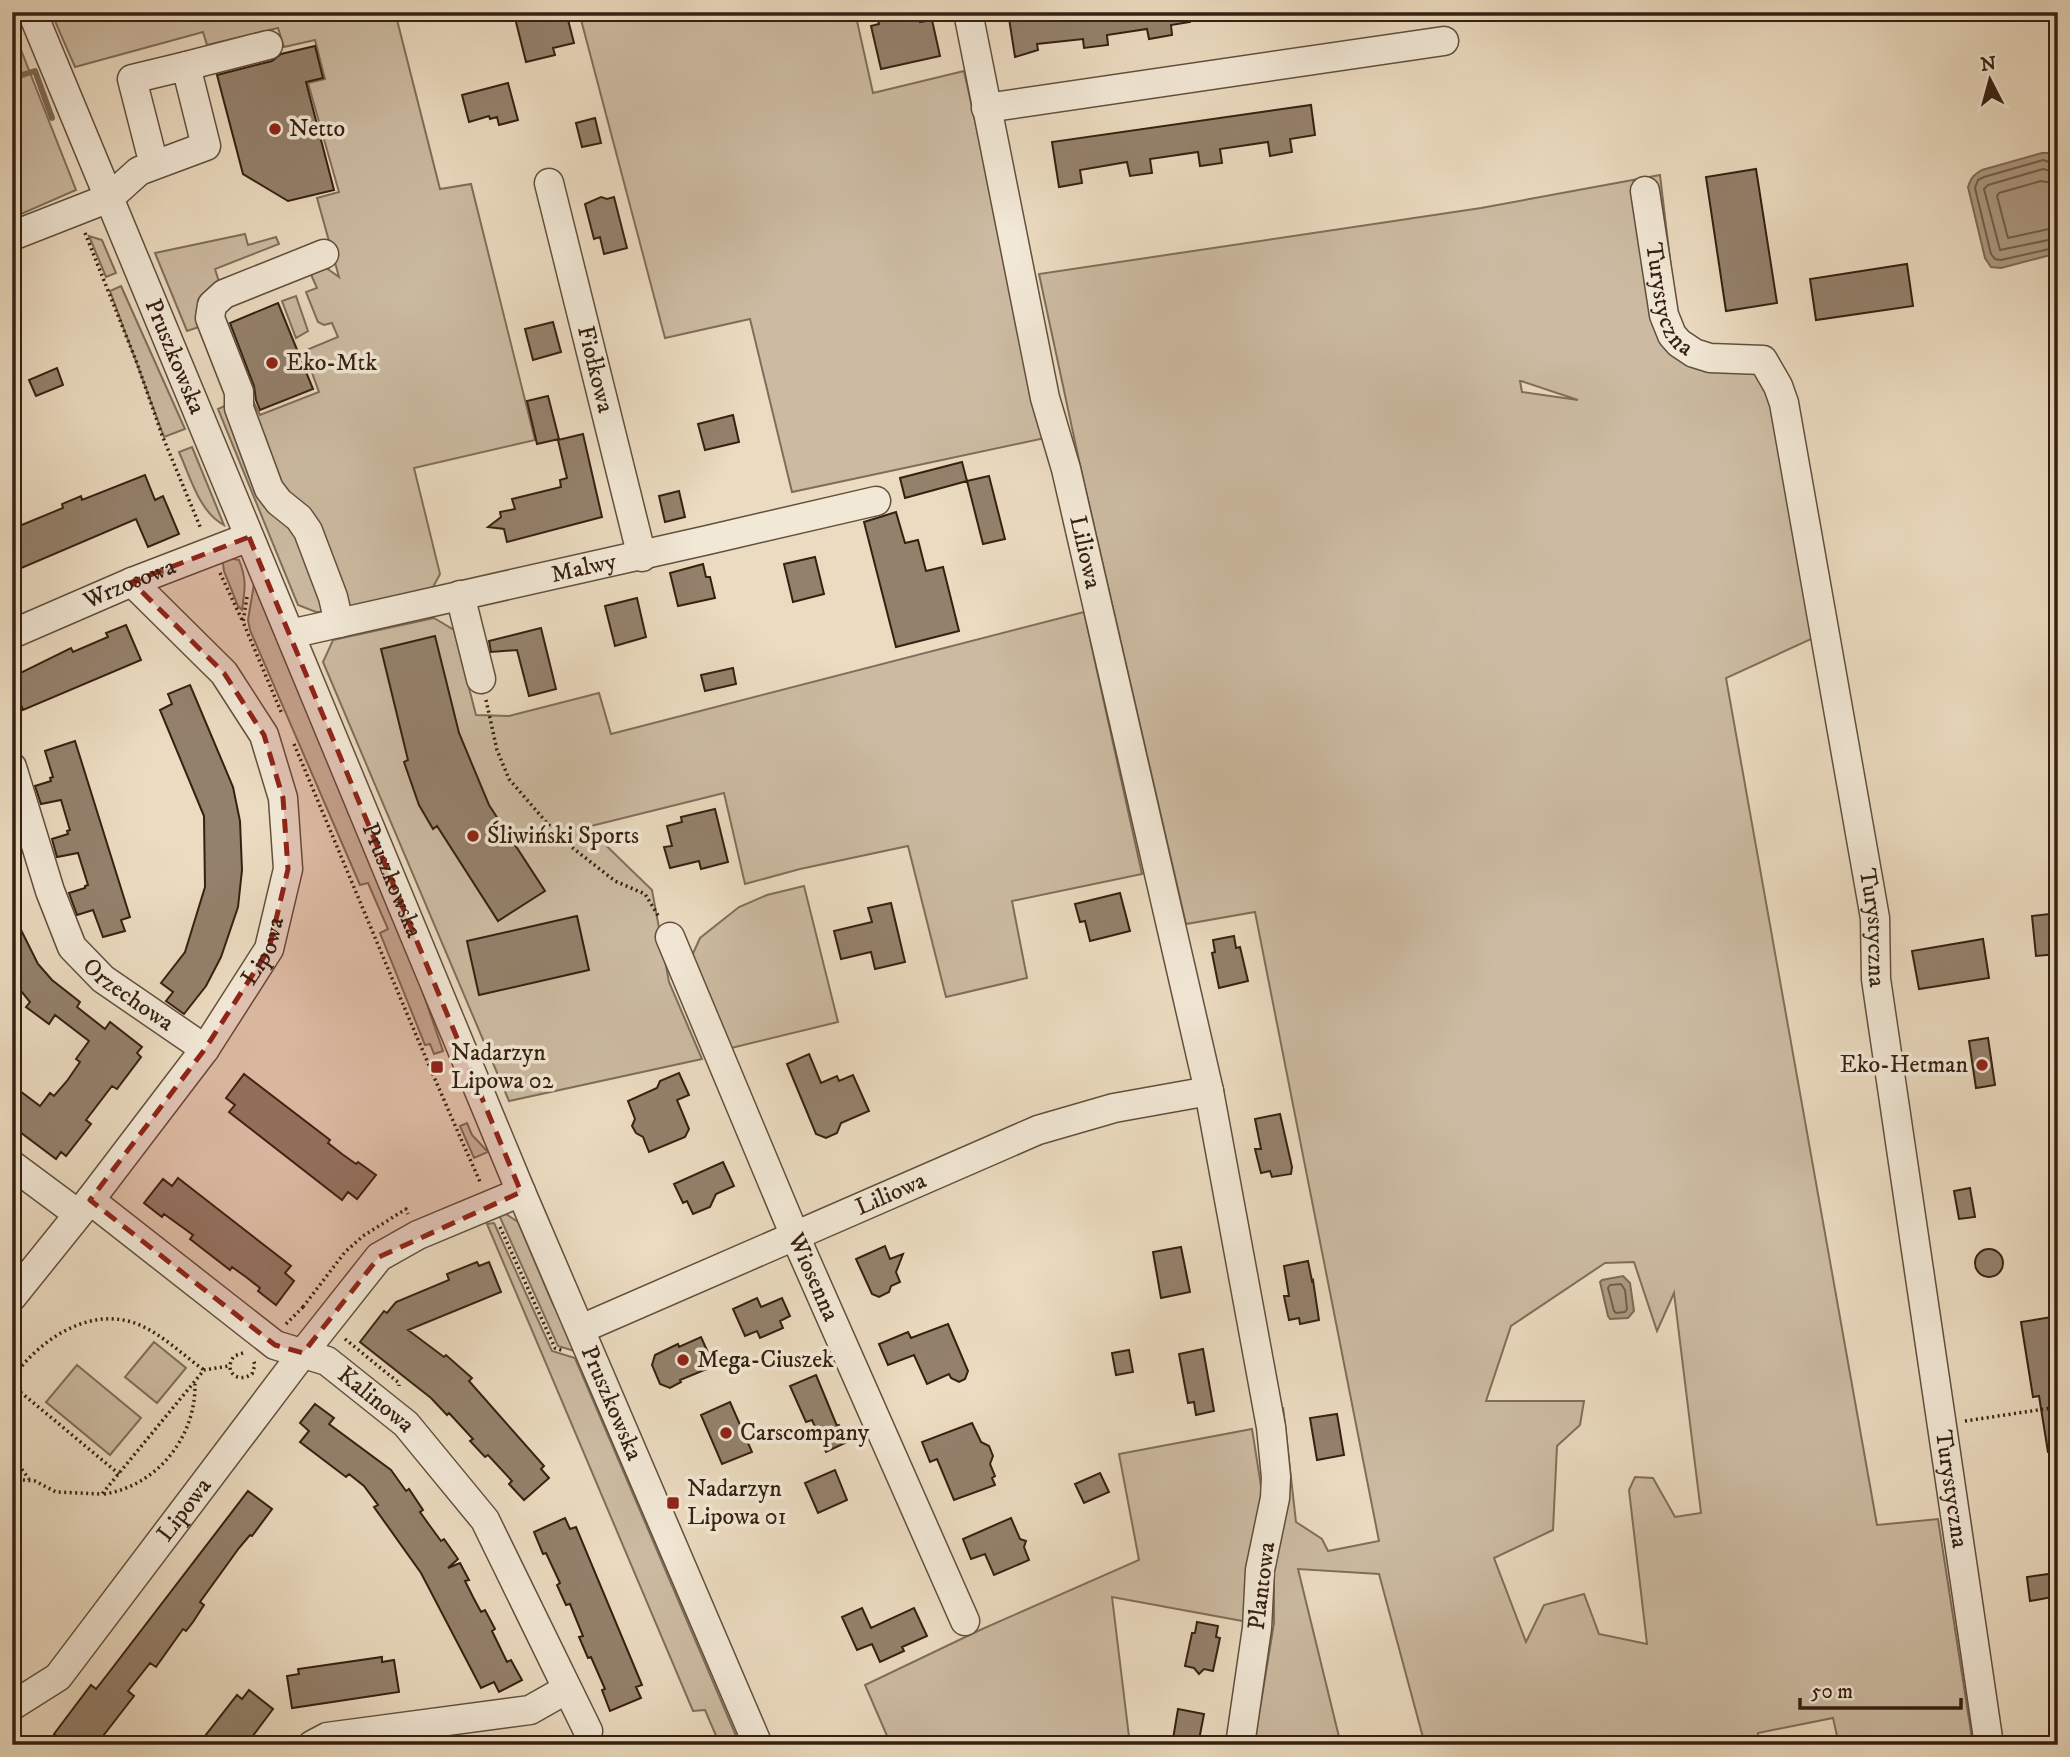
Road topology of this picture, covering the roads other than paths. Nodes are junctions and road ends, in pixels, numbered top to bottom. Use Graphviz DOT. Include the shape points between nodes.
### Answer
graph roads {
  1 [pos="32,12"];
  2 [pos="968,12"];
  3 [pos="1444,41"];
  4 [pos="268,45"];
  5 [pos="186,66"];
  6 [pos="986,108"];
  7 [pos="154,166"];
  8 [pos="549,183"];
  9 [pos="1645,191"];
  10 [pos="109,198"];
  11 [pos="12,236"];
  12 [pos="324,254"];
  13 [pos="876,501"];
  14 [pos="250,537"];
  15 [pos="642,557"];
  16 [pos="132,582"];
  17 [pos="460,595"];
  18 [pos="339,623"];
  19 [pos="12,634"];
  20 [pos="290,634"];
  21 [pos="481,679"];
  22 [pos="12,767"];
  23 [pos="670,937"];
  24 [pos="205,1049"];
  25 [pos="1209,1091"];
  26 [pos="12,1165"];
  27 [pos="521,1192"];
  28 [pos="84,1207"];
  29 [pos="795,1236"];
  30 [pos="12,1297"];
  31 [pos="581,1329"];
  32 [pos="303,1353"];
  33 [pos="1271,1427"];
  34 [pos="965,1620"];
  35 [pos="567,1689"];
  36 [pos="12,1706"];
  37 [pos="588,1731"];
  38 [pos="312,1745"];
  39 [pos="758,1745"];
  40 [pos="1240,1745"];
  41 [pos="1989,1745"];
  1 -- 10 [label="street, Pruszkowska"];
  2 -- 6 [label="street, Liliowa"];
  3 -- 6 [label="street"];
  4 -- 5 [label="street"];
  5 -- 7 [label="street" via="206,146"];
  5 -- 7 [label="street" via="132,79"];
  6 -- 25 [label="street, Liliowa" via="1045,398 1066,469"];
  7 -- 10 [label="street" via="134,175"];
  8 -- 15 [label="street, Fiołkowa"];
  9 -- 41 [label="street, Turystyczna" via="1664,315 1672,335 1694,353 1710,358 1763,360 1784,403 1875,918 1876,979"];
  10 -- 11 [label="street"];
  10 -- 14 [label="street, Pruszkowska"];
  12 -- 18 [label="street" via="224,294 212,305 210,318 269,489 308,531"];
  13 -- 15 [label="street, Malwy"];
  14 -- 16 [label="street, Wrzosowa"];
  14 -- 20 [label="street, Pruszkowska"];
  15 -- 17 [label="street, Malwy"];
  16 -- 19 [label="street, Wrzosowa"];
  16 -- 24 [label="street, Lipowa" via="224,673 264,735 283,798 288,869 269,949"];
  17 -- 18 [label="street, Malwy"];
  17 -- 21 [label="street"];
  18 -- 20 [label="street, Malwy"];
  20 -- 27 [label="street, Pruszkowska"];
  22 -- 24 [label="street, Orzechowa" via="72,947 103,979"];
  23 -- 29 [label="street, Wiosenna"];
  24 -- 28 [label="street, Lipowa"];
  25 -- 29 [label="street, Liliowa" via="1114,1108 1038,1130"];
  25 -- 33 [label="street, Liliowa"];
  26 -- 28 [label="street, Kalinowa"];
  27 -- 31 [label="street, Pruszkowska"];
  27 -- 32 [label="street, Lipowa" via="418,1235 379,1257"];
  28 -- 30 [label="street, Lipowa"];
  28 -- 32 [label="street, Kalinowa" via="275,1345"];
  29 -- 31 [label="street, Liliowa"];
  29 -- 34 [label="street, Wiosenna"];
  31 -- 39 [label="street, Pruszkowska"];
  32 -- 35 [label="street, Kalinowa" via="327,1361 406,1424 485,1520"];
  32 -- 36 [label="street, Lipowa" via="58,1677"];
  33 -- 40 [label="street, Plantowa" via="1275,1498 1260,1570 1257,1628"];
  35 -- 37 [label="street, Kalinowa"];
  35 -- 38 [label="street" via="530,1710 327,1737"];
}
